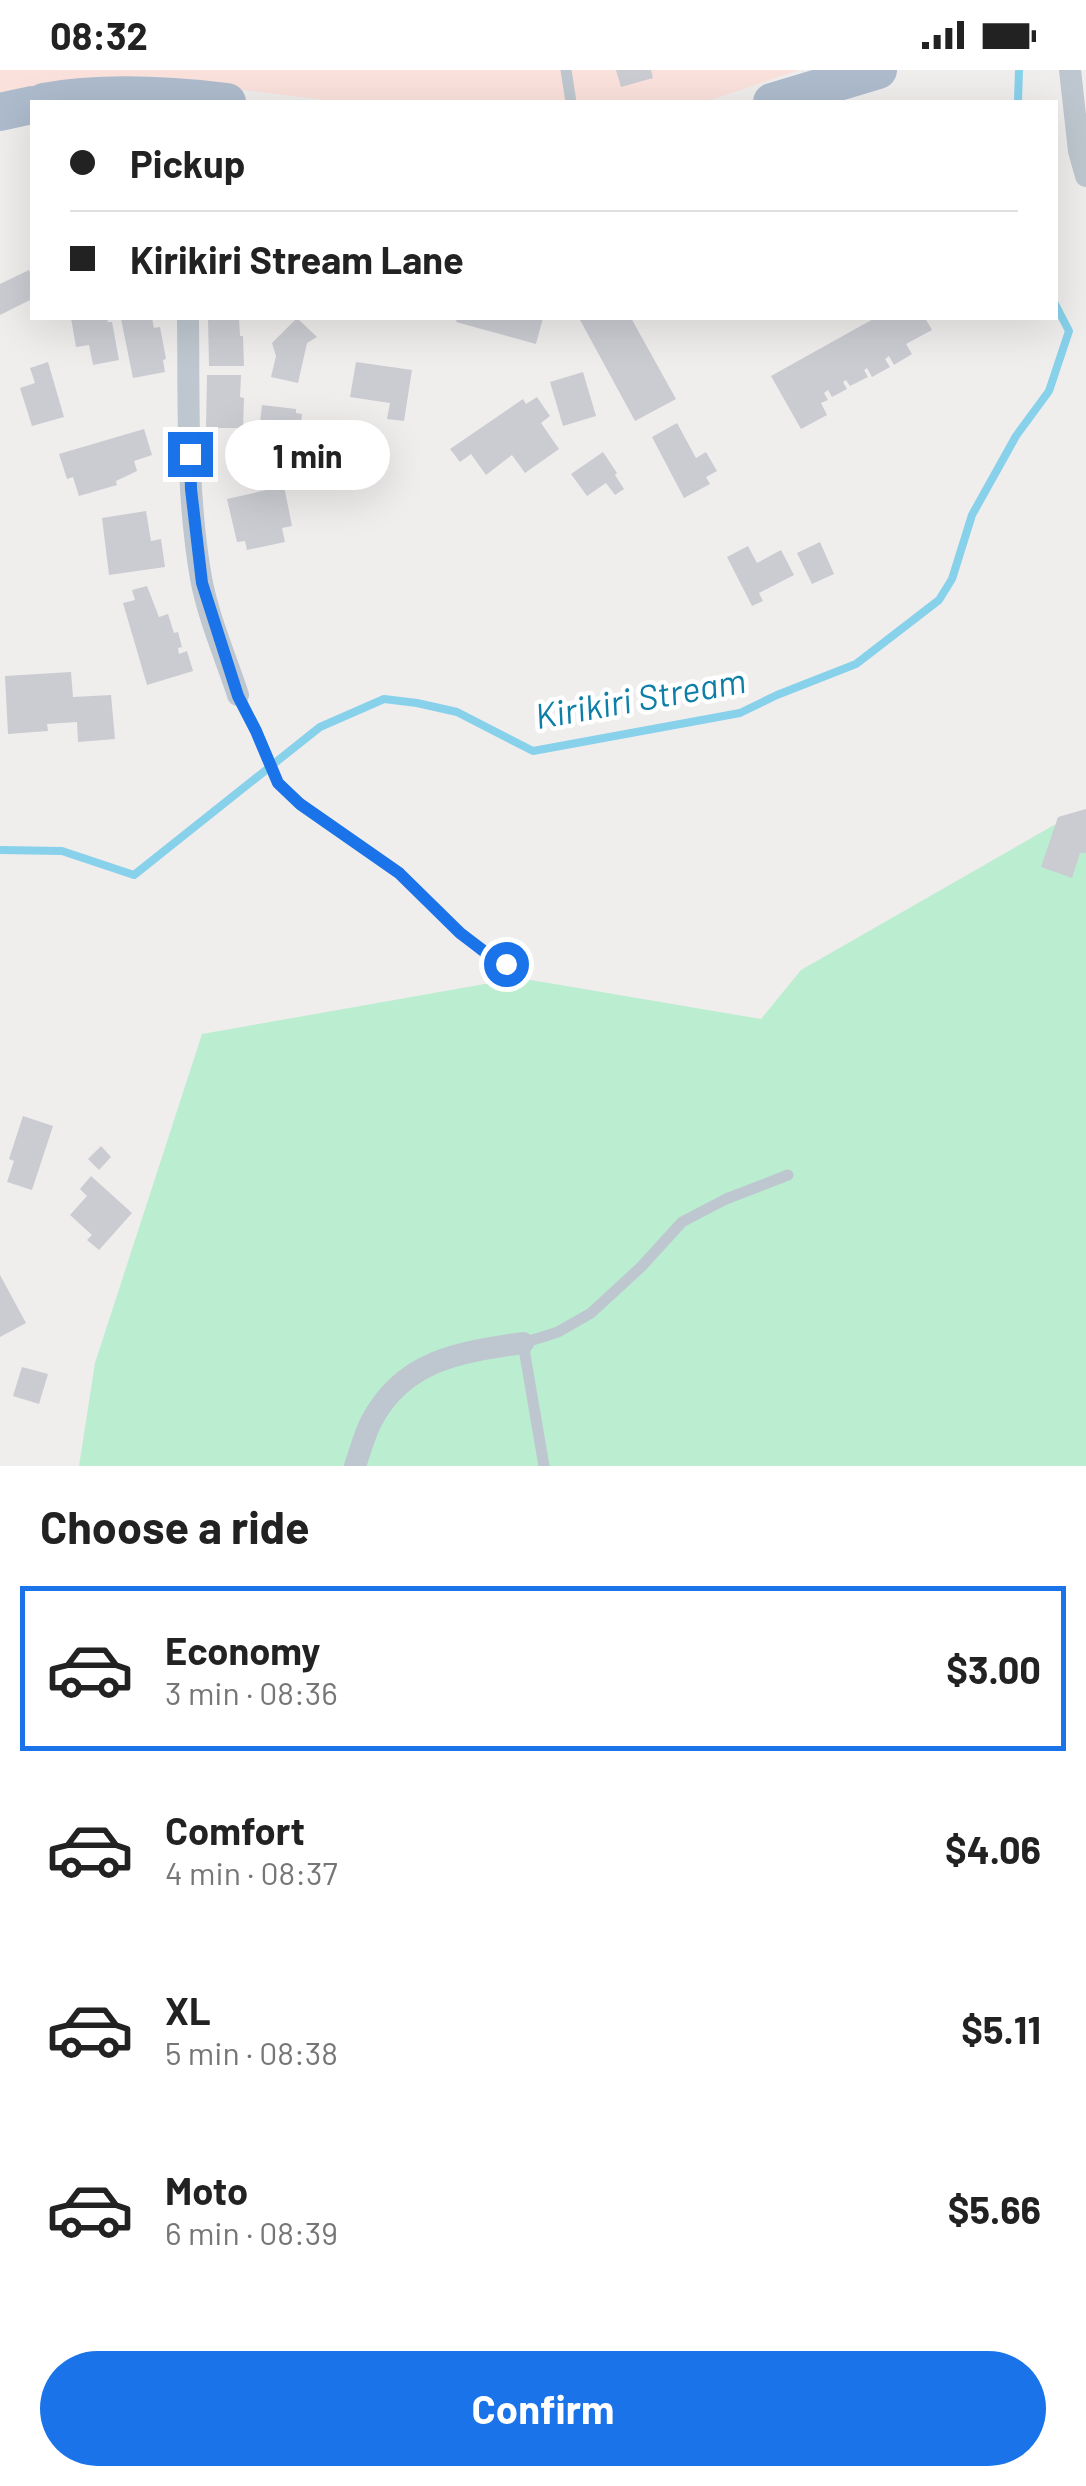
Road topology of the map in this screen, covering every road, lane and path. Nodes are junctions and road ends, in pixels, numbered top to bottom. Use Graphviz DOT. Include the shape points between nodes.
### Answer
graph roads {
  1 [pos="566,70"];
  2 [pos="878,70"];
  3 [pos="1070,70"];
  4 [pos="829,77"];
  5 [pos="55,100"];
  6 [pos="186,100"];
  7 [pos="571,100"];
  8 [pos="777,100"];
  9 [pos="30,105"];
  10 [pos="0,112"];
  11 [pos="1086,176"];
  12 [pos="188,320"];
  13 [pos="238,696"];
  14 [pos="506,964"];
  15 [pos="788,1174"];
  16 [pos="523,1343"];
  17 [pos="355,1466"];
  18 [pos="544,1466"];
  1 -- 7 [label="lane"];
  2 -- 4 [label="main road"];
  3 -- 11 [label="street"];
  4 -- 8 [label="main road"];
  5 -- 6 [label="main road"];
  9 -- 10 [label="main road"];
  12 -- 13 [label="street" via="196,542"];
  13 -- 14 [label="lane" via="278,783"];
  15 -- 16 [label="lane" via="682,1222 591,1312"];
  16 -- 17 [label="street" via="436,1360 401,1382 372,1421"];
  16 -- 18 [label="lane"];
}
